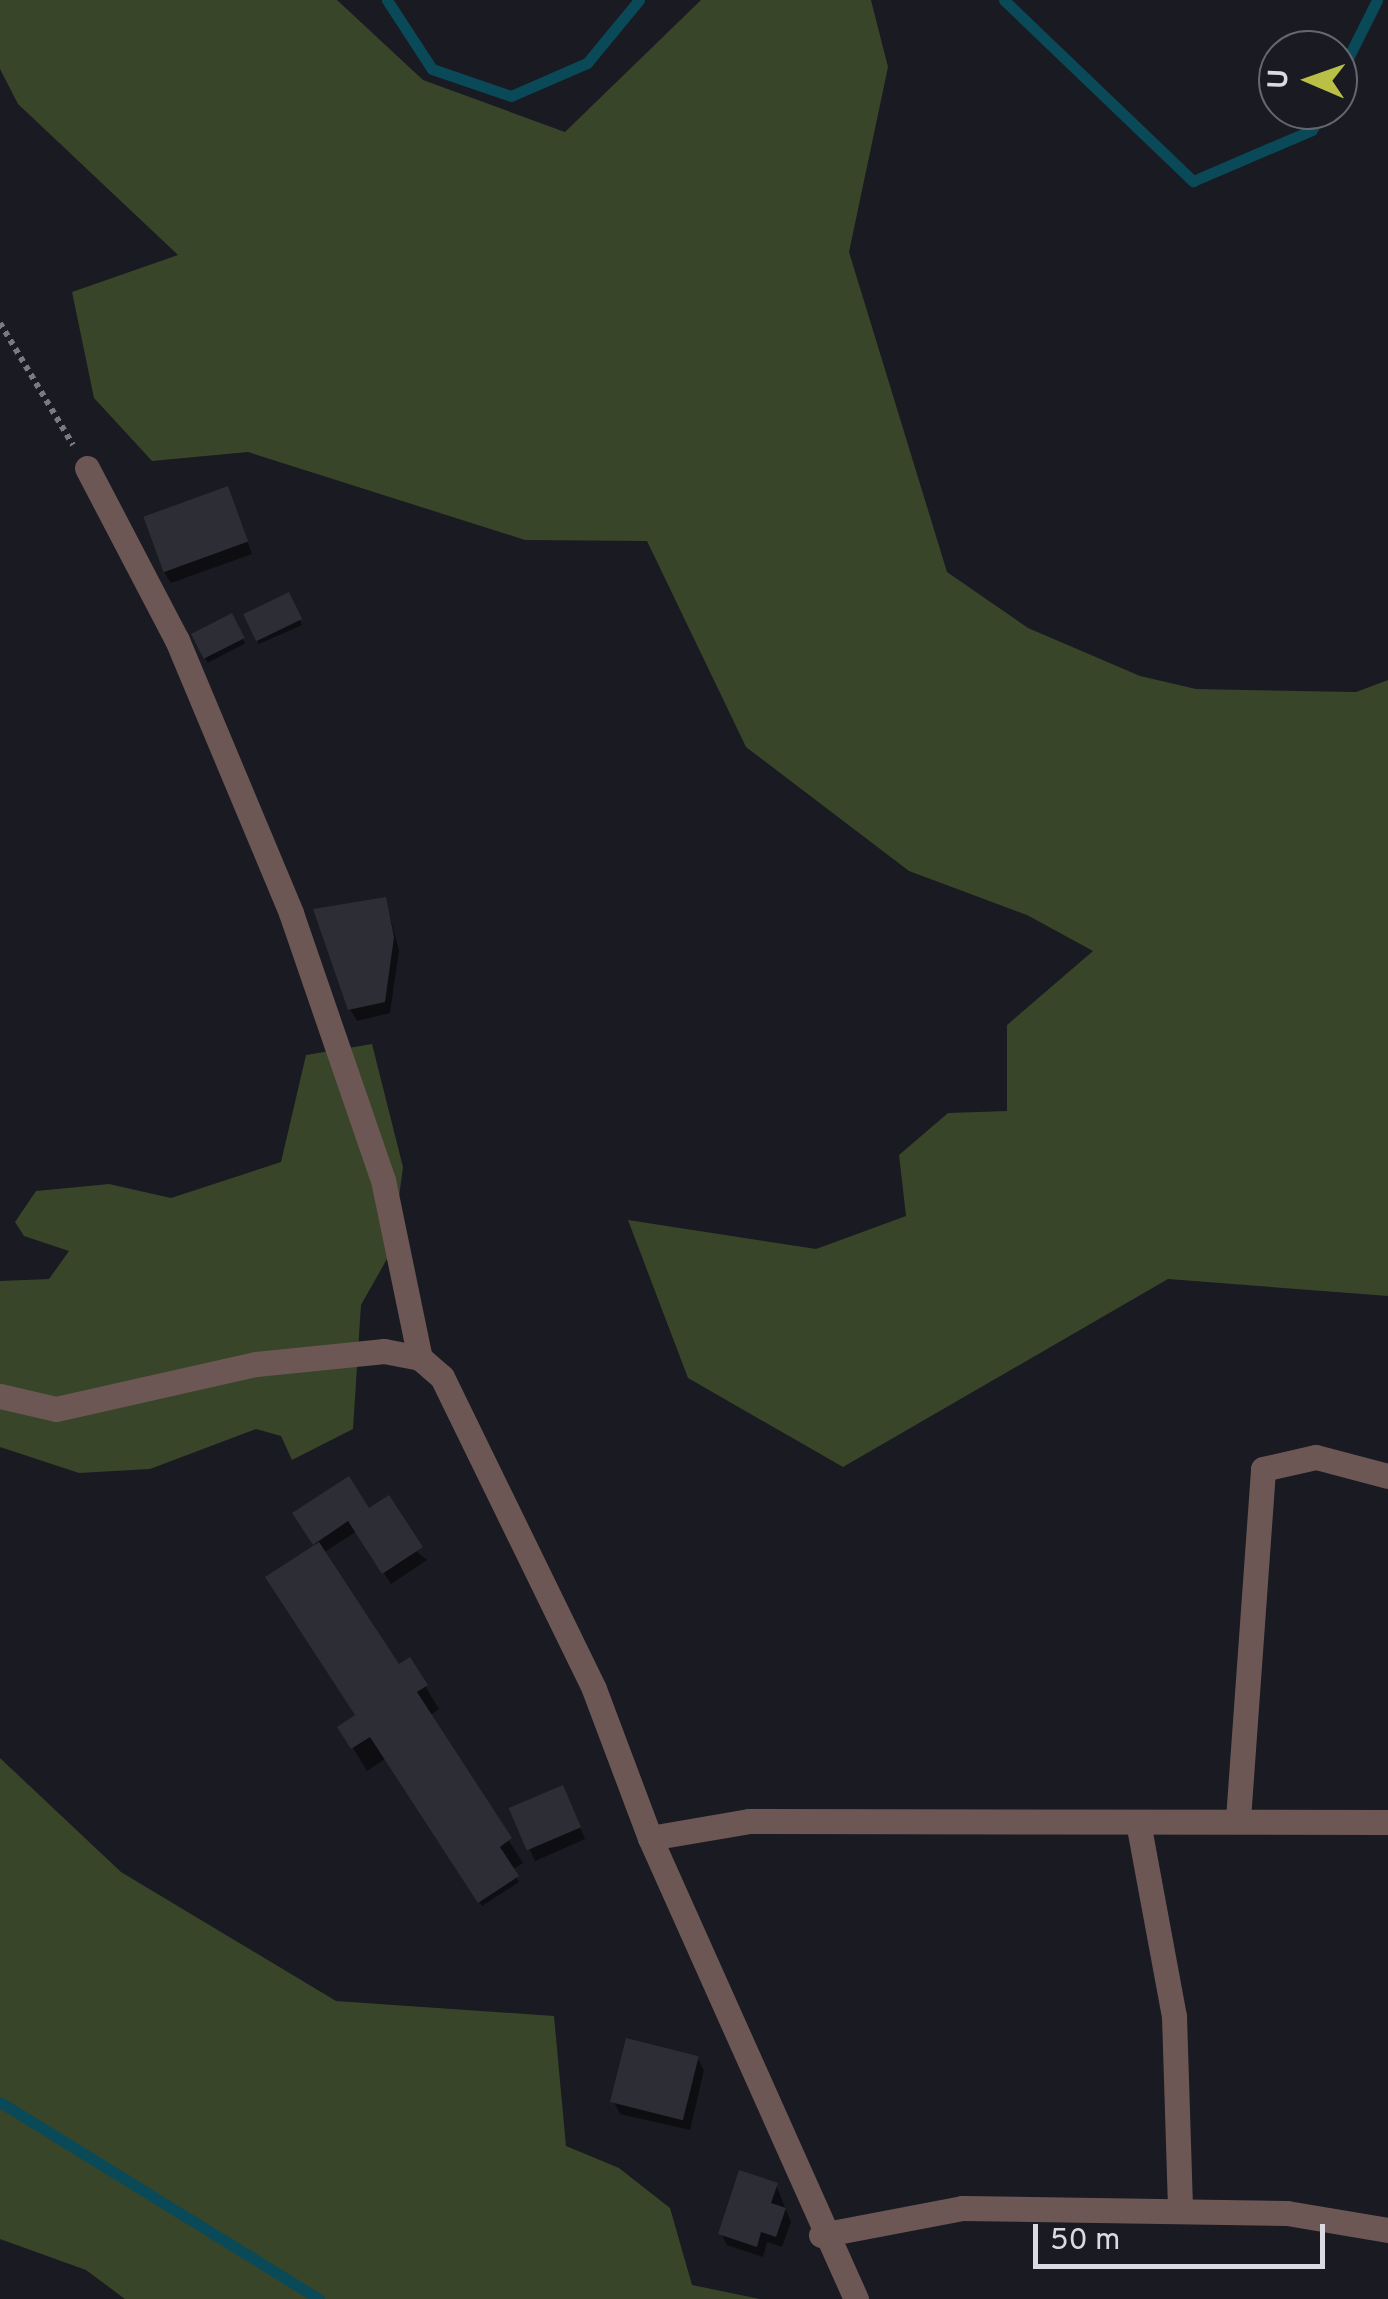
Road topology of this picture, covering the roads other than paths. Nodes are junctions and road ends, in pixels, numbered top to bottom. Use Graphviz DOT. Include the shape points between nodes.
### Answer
graph roads {
  1 [pos="87,468"];
  2 [pos="420,1358"];
  3 [pos="0,1396"];
  4 [pos="1388,1476"];
  5 [pos="1238,1819"];
  6 [pos="1138,1822"];
  7 [pos="1388,1822"];
  8 [pos="650,1838"];
  9 [pos="1180,2211"];
  10 [pos="1388,2230"];
  11 [pos="821,2234"];
  12 [pos="856,2299"];
  1 -- 2 [label="street" via="177,640 291,912 383,1180"];
  2 -- 3 [label="street" via="384,1350 256,1364 56,1409"];
  2 -- 8 [label="street" via="472,1423 594,1689"];
  4 -- 5 [label="street" via="1316,1457 1263,1469"];
  5 -- 6 [label="street"];
  5 -- 7 [label="street"];
  6 -- 8 [label="street" via="749,1821"];
  6 -- 9 [label="street" via="1173,2001"];
  8 -- 11 [label="street" via="770,2091"];
  9 -- 10 [label="street" via="1286,2213"];
  9 -- 11 [label="street" via="962,2208"];
  11 -- 12 [label="street"];
}
